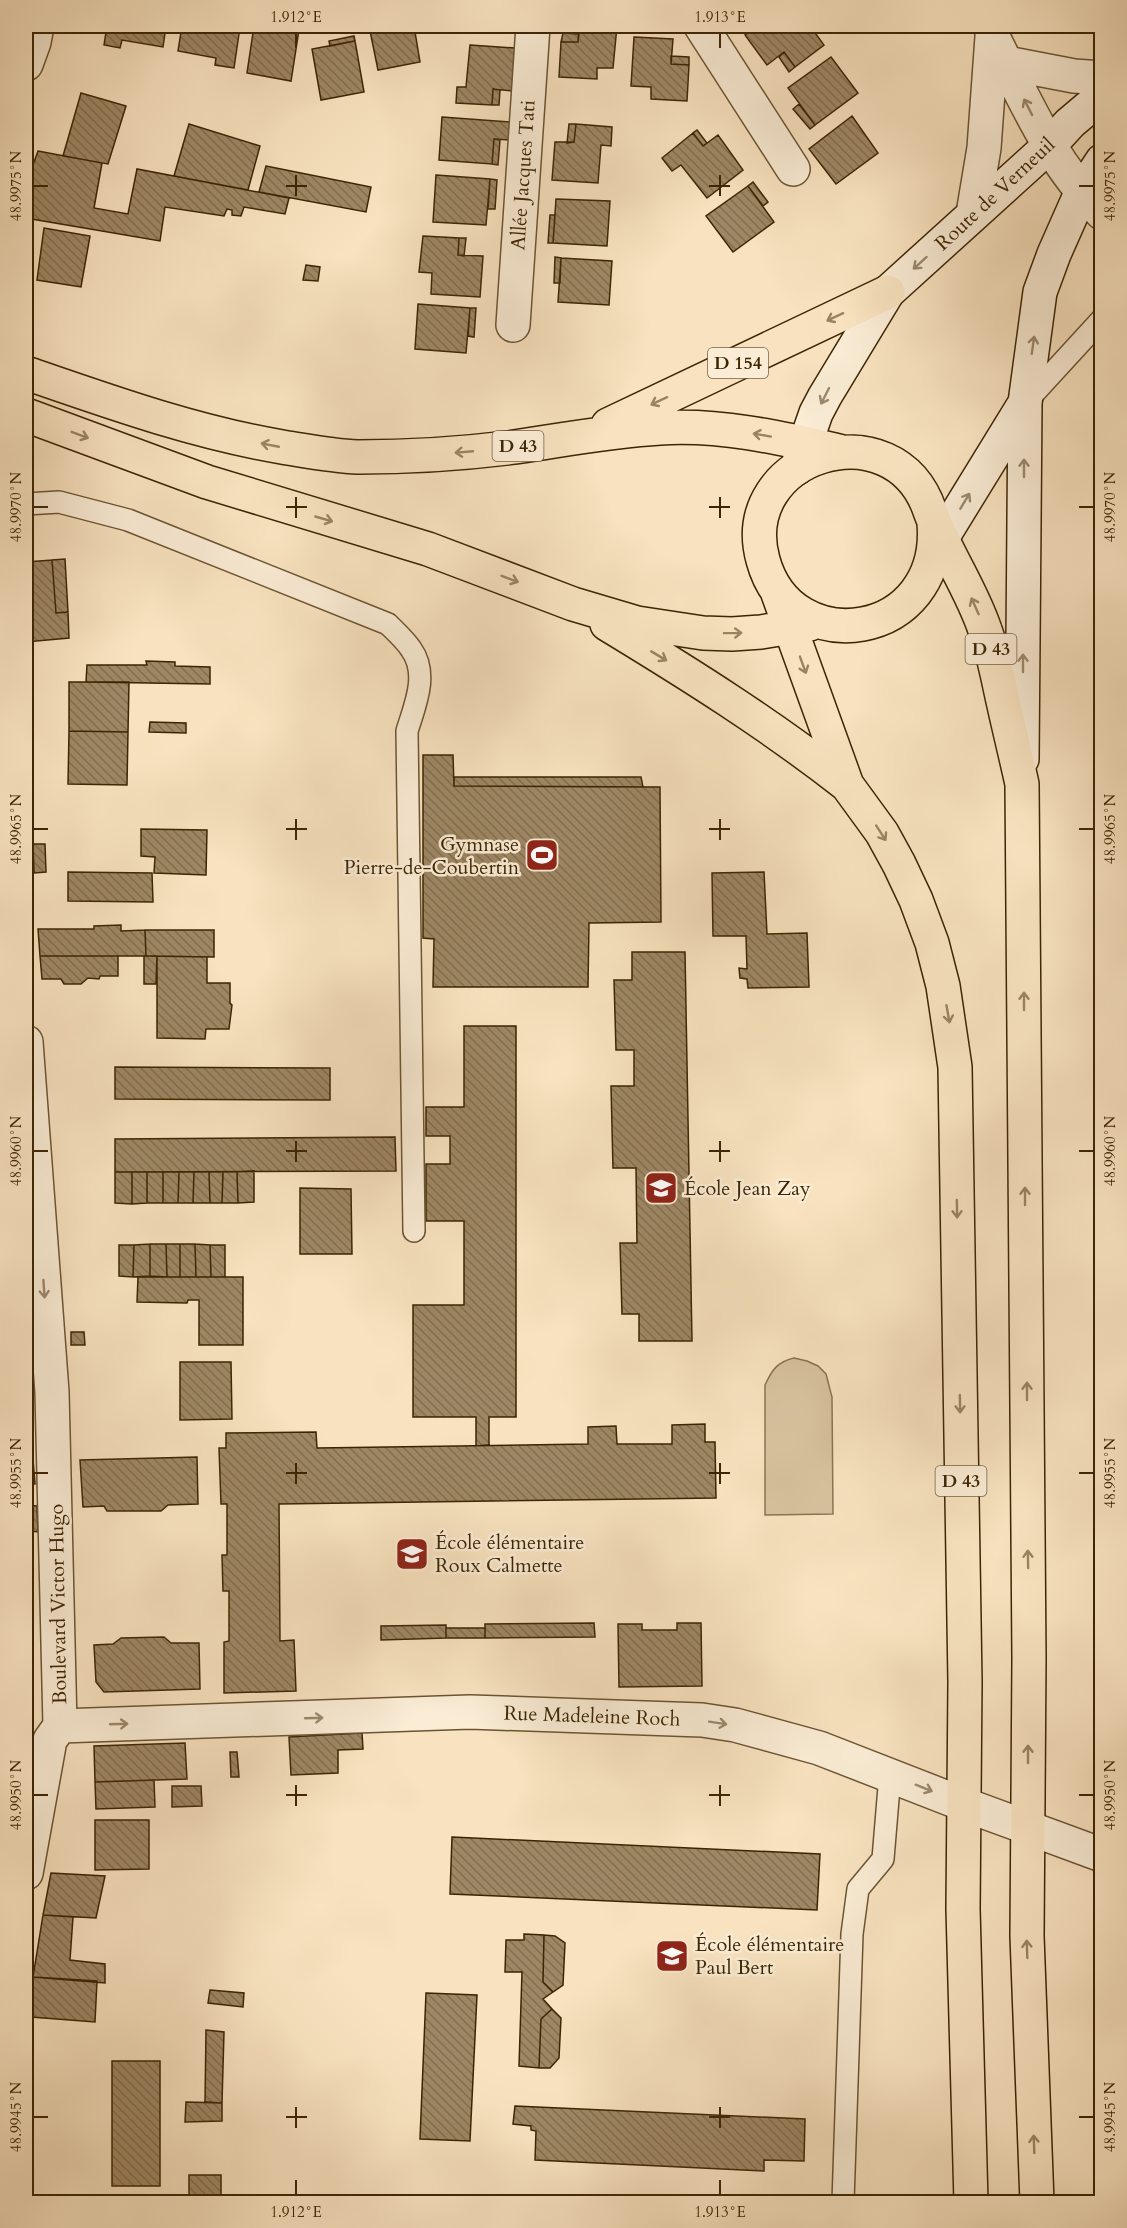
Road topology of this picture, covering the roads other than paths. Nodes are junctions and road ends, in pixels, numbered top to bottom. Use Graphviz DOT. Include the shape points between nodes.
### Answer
graph roads {
  1 [pos="37,26"];
  2 [pos="533,26"];
  3 [pos="701,26"];
  4 [pos="996,41"];
  5 [pos="26,64"];
  6 [pos="1101,78"];
  7 [pos="1101,96"];
  8 [pos="1048,147"];
  9 [pos="1101,160"];
  10 [pos="793,169"];
  11 [pos="1091,203"];
  12 [pos="973,214"];
  13 [pos="888,292"];
  14 [pos="1101,318"];
  15 [pos="513,325"];
  16 [pos="26,373"];
  17 [pos="1025,403"];
  18 [pos="28,420"];
  19 [pos="589,434"];
  20 [pos="801,456"];
  21 [pos="26,504"];
  22 [pos="937,538"];
  23 [pos="777,590"];
  24 [pos="573,604"];
  25 [pos="821,622"];
  26 [pos="790,628"];
  27 [pos="1022,784"];
  28 [pos="847,785"];
  29 [pos="26,1042"];
  30 [pos="414,1231"];
  31 [pos="39,1392"];
  32 [pos="45,1736"];
  33 [pos="890,1775"];
  34 [pos="963,1804"];
  35 [pos="1028,1828"];
  36 [pos="1101,1855"];
  37 [pos="26,1873"];
  38 [pos="843,2202"];
  39 [pos="970,2202"];
  40 [pos="1037,2202"];
  1 -- 5 [label="street"];
  2 -- 15 [label="street, Allée Jacques Tati"];
  3 -- 10 [label="street"];
  4 -- 6 [label="street" via="1074,76"];
  8 -- 4 [label="street, one-way"];
  4 -- 12 [label="street"];
  7 -- 8 [label="street, Route de Verneuil / D 154"];
  8 -- 11 [label="street"];
  8 -- 12 [label="street, Route de Verneuil / D 154"];
  9 -- 11 [label="street"];
  17 -- 11 [label="street, one-way" via="1040,292 1054,254"];
  12 -- 13 [label="street, Route de Verneuil / D 154, one-way"];
  13 -- 19 [label="main road, D 154, one-way"];
  13 -- 20 [label="street, D 154, one-way" via="838,371 816,413"];
  14 -- 17 [label="lane"];
  19 -- 16 [label="main road, D 43, one-way" via="460,453 356,457 319,453 195,429"];
  22 -- 17 [label="street, one-way"];
  27 -- 17 [label="street, one-way"];
  18 -- 24 [label="main road, D 43, one-way" via="207,482 428,549"];
  20 -- 19 [label="main road, D 43, one-way" via="744,432 706,428"];
  20 -- 22 [label="main road, D 43" via="858,452 877,456 901,470 925,497"];
  20 -- 23 [label="main road" via="774,492 761,524 763,558"];
  21 -- 30 [label="lane" via="59,502 128,520 388,624 412,650 421,673 407,731"];
  22 -- 25 [label="main road" via="923,583 901,608 871,623"];
  27 -- 22 [label="main road, D 43, one-way" via="985,628 966,584"];
  23 -- 25 [label="main road" via="796,609"];
  23 -- 26 [label="main road"];
  24 -- 26 [label="main road, one-way" via="637,623 703,633"];
  24 -- 28 [label="main road, D 43, one-way" via="714,689"];
  25 -- 26 [label="main road"];
  26 -- 28 [label="main road, one-way"];
  35 -- 27 [label="main road, D 43, one-way"];
  28 -- 34 [label="main road, D 43, one-way" via="882,833 933,943 955,1067 965,1682"];
  29 -- 31 [label="street, Boulevard Victor Hugo, one-way"];
  31 -- 32 [label="street, Boulevard Victor Hugo"];
  32 -- 33 [label="street, Rue Madeleine Roch, one-way" via="470,1712 702,1720 819,1748"];
  32 -- 37 [label="street, Boulevard Victor Hugo"];
  33 -- 34 [label="street, Rue Madeleine Roch, one-way"];
  33 -- 38 [label="lane" via="883,1859 858,1889 852,1934"];
  34 -- 35 [label="street, Rue Madeleine Roch"];
  34 -- 39 [label="main road, D 43"];
  35 -- 36 [label="street, Rue Madeleine Roch"];
  40 -- 35 [label="main road, D 43, one-way" via="1027,1936"];
}
